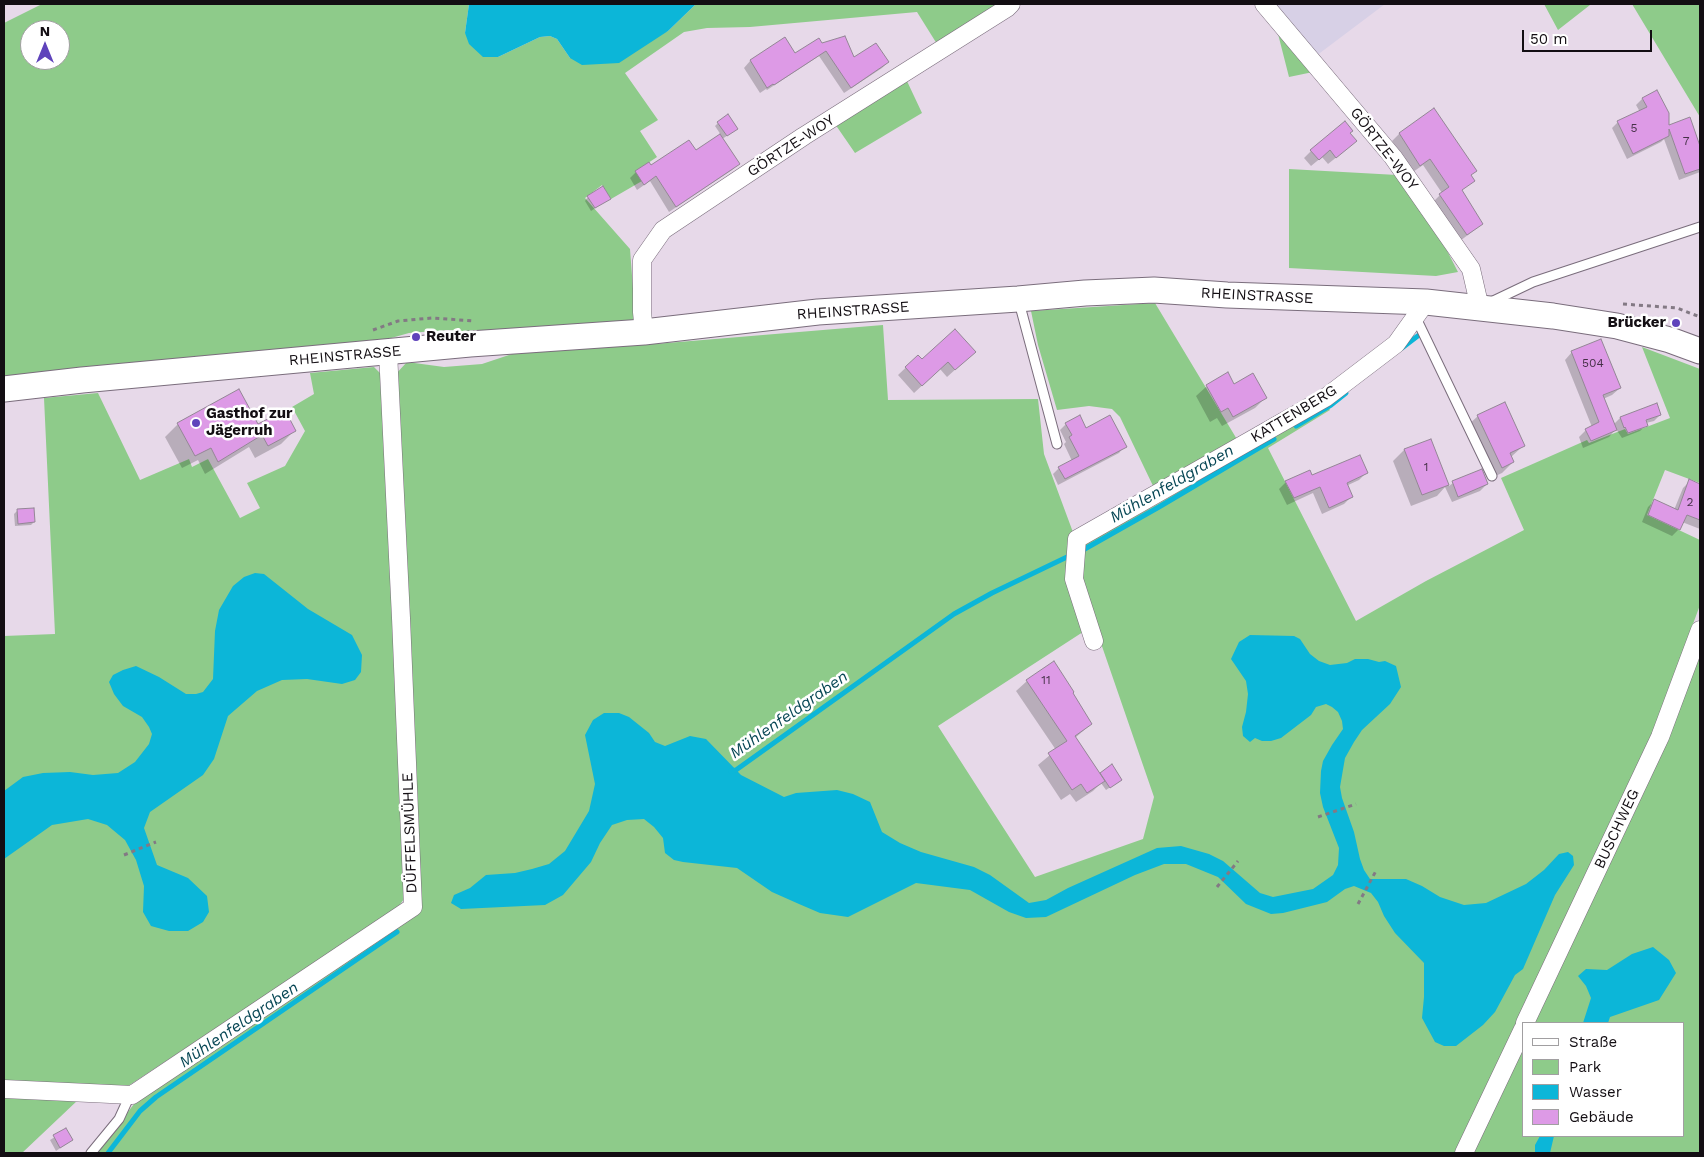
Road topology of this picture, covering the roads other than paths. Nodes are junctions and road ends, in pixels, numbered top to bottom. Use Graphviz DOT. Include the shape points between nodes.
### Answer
graph roads {
  1 [pos="1011,4"];
  2 [pos="1264,4"];
  3 [pos="1700,228"];
  4 [pos="1018,299"];
  5 [pos="1480,308"];
  6 [pos="1421,310"];
  7 [pos="644,332"];
  8 [pos="1700,351"];
  9 [pos="388,352"];
  10 [pos="4,389"];
  11 [pos="1057,444"];
  12 [pos="1492,476"];
  13 [pos="1700,630"];
  14 [pos="1094,641"];
  15 [pos="1525,1022"];
  16 [pos="1522,1031"];
  17 [pos="4,1090"];
  18 [pos="130,1095"];
  19 [pos="91,1153"];
  20 [pos="1464,1153"];
  1 -- 7 [label="street, GÖRTZE-WOY" via="663,230 642,260"];
  2 -- 5 [label="street, GÖRTZE-WOY" via="1393,157 1471,269"];
  3 -- 5 [label="lane" via="1533,282"];
  4 -- 6 [label="main road, RHEINSTRASSE" via="1154,290"];
  4 -- 7 [label="main road, RHEINSTRASSE" via="818,312"];
  4 -- 11 [label="lane"];
  5 -- 6 [label="main road, RHEINSTRASSE"];
  5 -- 8 [label="main road, RHEINSTRASSE" via="1617,326"];
  6 -- 12 [label="lane"];
  6 -- 14 [label="street, KATTENBERG" via="1396,344 1325,398 1077,540 1074,579"];
  7 -- 9 [label="main road, RHEINSTRASSE"];
  9 -- 10 [label="main road, RHEINSTRASSE"];
  9 -- 18 [label="street, DÜFFELSMÜHLE" via="413,907"];
  13 -- 15 [label="street, BUSCHWEG" via="1660,737"];
  16 -- 20 [label="street"];
  17 -- 18 [label="street"];
  18 -- 19 [label="lane" via="119,1119"];
}
